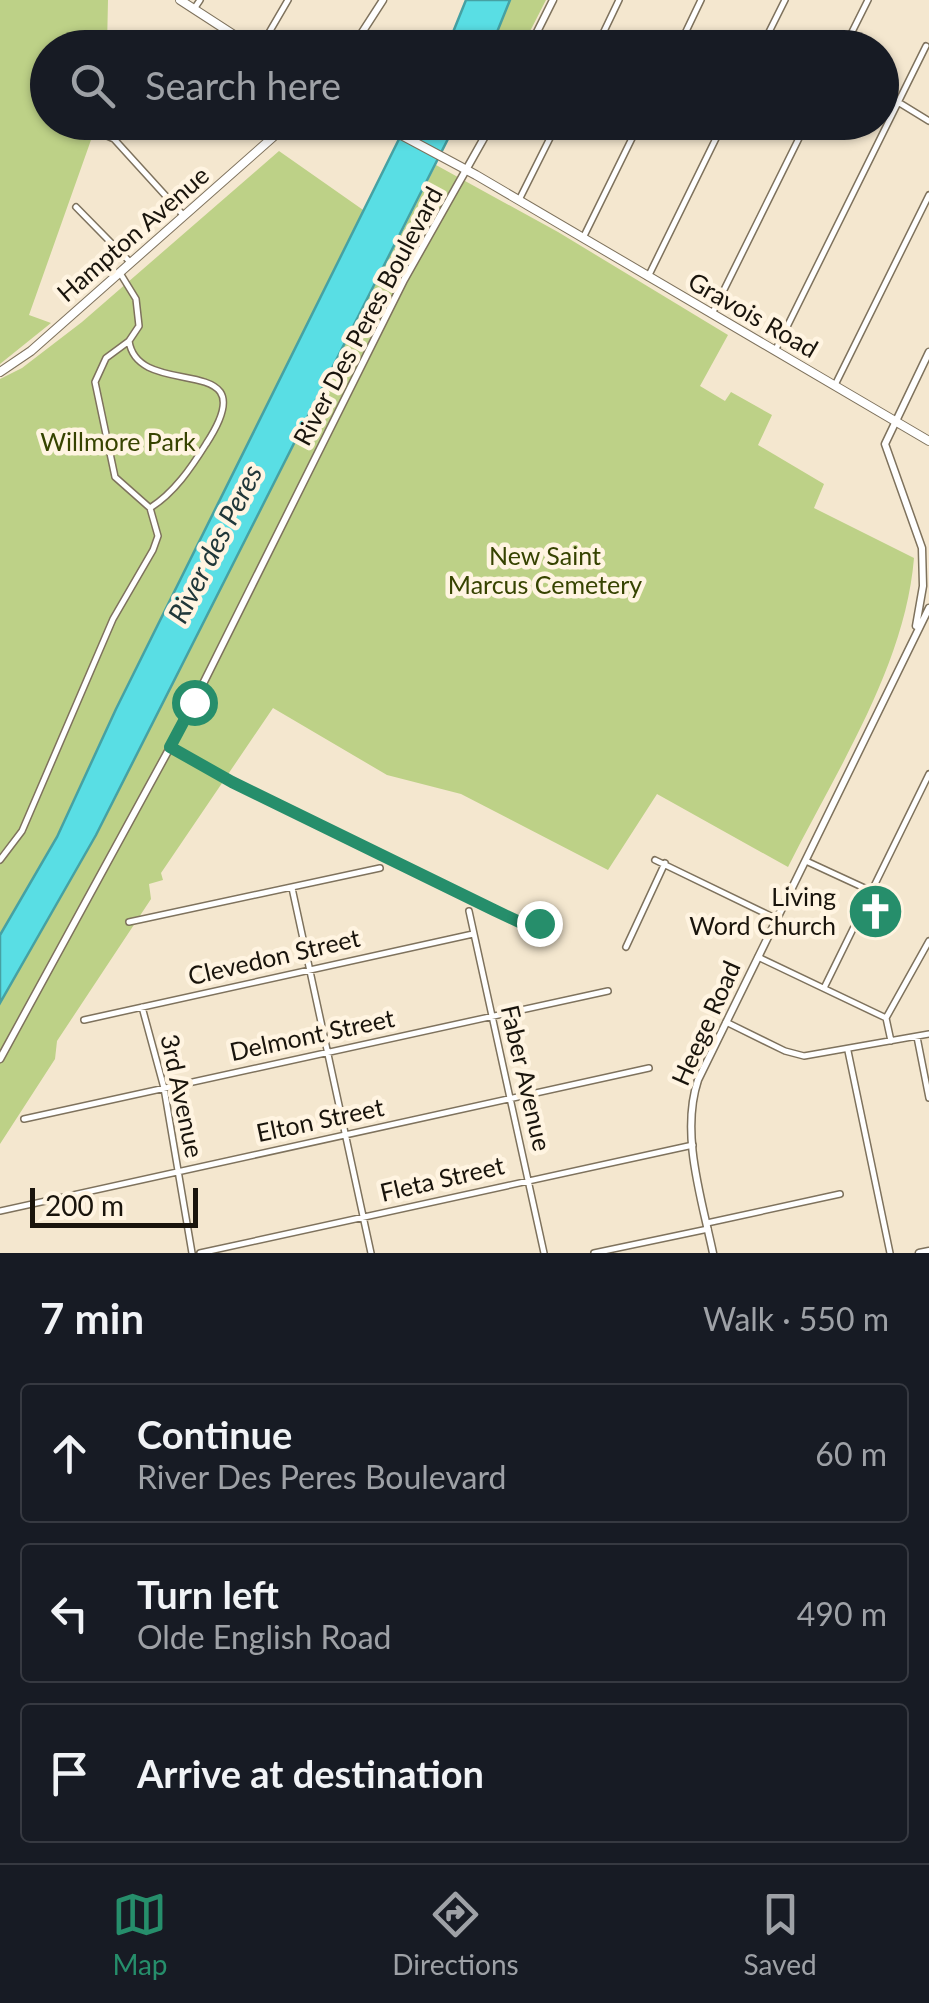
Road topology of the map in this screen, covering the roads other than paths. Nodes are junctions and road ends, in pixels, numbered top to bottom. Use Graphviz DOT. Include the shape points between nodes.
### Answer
graph roads {
  1 [pos="180,0"];
  2 [pos="200,0"];
  3 [pos="288,0"];
  4 [pos="383,0"];
  5 [pos="552,0"];
  6 [pos="620,0"];
  7 [pos="701,0"];
  8 [pos="785,0"];
  9 [pos="868,0"];
  10 [pos="194,9"];
  11 [pos="228,30"];
  12 [pos="269,30"];
  13 [pos="364,30"];
  14 [pos="538,30"];
  15 [pos="605,30"];
  16 [pos="687,30"];
  17 [pos="770,30"];
  18 [pos="853,30"];
  19 [pos="926,46"];
  20 [pos="899,100"];
  21 [pos="899,103"];
  22 [pos="929,121"];
  23 [pos="115,140"];
  24 [pos="270,140"];
  25 [pos="409,140"];
  26 [pos="484,140"];
  27 [pos="549,140"];
  28 [pos="631,140"];
  29 [pos="715,140"];
  30 [pos="798,140"];
  31 [pos="879,140"];
  32 [pos="468,171"];
  33 [pos="929,195"];
  34 [pos="519,201"];
  35 [pos="76,207"];
  36 [pos="184,216"];
  37 [pos="582,238"];
  38 [pos="131,263"];
  39 [pos="120,273"];
  40 [pos="648,276"];
  41 [pos="712,314"];
  42 [pos="129,342"];
  43 [pos="774,351"];
  44 [pos="929,352"];
  45 [pos="0,372"];
  46 [pos="835,385"];
  47 [pos="895,420"];
  48 [pos="929,441"];
  49 [pos="150,508"];
  50 [pos="926,559"];
  51 [pos="929,608"];
  52 [pos="914,632"];
  53 [pos="170,747"];
  54 [pos="929,774"];
  55 [pos="0,860"];
  56 [pos="655,860"];
  57 [pos="806,861"];
  58 [pos="665,864"];
  59 [pos="380,868"];
  60 [pos="292,888"];
  61 [pos="871,892"];
  62 [pos="469,912"];
  63 [pos="777,918"];
  64 [pos="129,922"];
  65 [pos="528,926"];
  66 [pos="473,934"];
  67 [pos="929,941"];
  68 [pos="626,947"];
  69 [pos="758,957"];
  70 [pos="310,969"];
  71 [pos="824,988"];
  72 [pos="608,991"];
  73 [pos="142,1008"];
  74 [pos="491,1016"];
  75 [pos="886,1018"];
  76 [pos="84,1020"];
  77 [pos="726,1022"];
  78 [pos="929,1034"];
  79 [pos="917,1036"];
  80 [pos="891,1042"];
  81 [pos="848,1051"];
  82 [pos="328,1052"];
  83 [pos="0,1059"];
  84 [pos="649,1068"];
  85 [pos="164,1088"];
  86 [pos="512,1098"];
  87 [pos="929,1098"];
  88 [pos="24,1119"];
  89 [pos="346,1135"];
  90 [pos="693,1145"];
  91 [pos="178,1171"];
  92 [pos="528,1180"];
  93 [pos="840,1194"];
  94 [pos="0,1211"];
  95 [pos="363,1217"];
  96 [pos="707,1226"];
  97 [pos="929,1251"];
  98 [pos="192,1253"];
  99 [pos="200,1253"];
  100 [pos="370,1253"];
  101 [pos="544,1253"];
  102 [pos="594,1253"];
  103 [pos="712,1253"];
  104 [pos="890,1253"];
  105 [pos="919,1253"];
  1 -- 10 [label="main road"];
  2 -- 10 [label="street"];
  3 -- 12 [label="street"];
  4 -- 13 [label="main road"];
  5 -- 14 [label="main road"];
  6 -- 15 [label="street"];
  7 -- 16 [label="street"];
  8 -- 17 [label="street"];
  9 -- 18 [label="street"];
  10 -- 11 [label="main road"];
  19 -- 20 [label="street"];
  21 -- 22 [label="street"];
  23 -- 36 [label="street"];
  24 -- 36 [label="main road, Hampton Avenue"];
  25 -- 32 [label="main road, Gravois Road"];
  26 -- 32 [label="main road, River Des Peres Boulevard"];
  27 -- 34 [label="street"];
  28 -- 37 [label="street"];
  29 -- 40 [label="street"];
  30 -- 41 [label="street"];
  31 -- 43 [label="street"];
  32 -- 34 [label="main road, Gravois Road"];
  32 -- 53 [label="main road, River Des Peres Boulevard" via="404,280"];
  33 -- 46 [label="street"];
  34 -- 37 [label="main road, Gravois Road"];
  35 -- 38 [label="street"];
  36 -- 38 [label="main road, Hampton Avenue"];
  37 -- 40 [label="main road, Gravois Road"];
  38 -- 39 [label="main road, Hampton Avenue"];
  39 -- 42 [label="street" via="139,312"];
  39 -- 45 [label="main road, Hampton Avenue"];
  40 -- 41 [label="main road, Gravois Road"];
  41 -- 43 [label="main road, Gravois Road"];
  42 -- 49 [label="street" via="106,358 95,382 116,477"];
  42 -- 49 [label="street" via="140,365 207,380 224,406 222,420 184,477"];
  43 -- 46 [label="main road, Gravois Road"];
  44 -- 47 [label="main road"];
  46 -- 47 [label="main road, Gravois Road"];
  47 -- 48 [label="main road, Gravois Road"];
  47 -- 50 [label="main road" via="886,454"];
  49 -- 55 [label="street" via="158,536 154,550 113,619 22,831"];
  50 -- 52 [label="main road"];
  51 -- 52 [label="main road, Heege Road"];
  52 -- 57 [label="main road, Heege Road"];
  53 -- 65 [label="street"];
  53 -- 83 [label="main road, River Des Peres Boulevard"];
  54 -- 61 [label="street"];
  56 -- 58 [label="street"];
  57 -- 61 [label="street"];
  57 -- 63 [label="main road, Heege Road"];
  58 -- 63 [label="street"];
  58 -- 68 [label="street"];
  59 -- 60 [label="street"];
  60 -- 64 [label="street"];
  60 -- 70 [label="street"];
  61 -- 71 [label="street"];
  62 -- 66 [label="street, Faber Avenue"];
  63 -- 69 [label="main road, Heege Road"];
  66 -- 70 [label="street, Clevedon Street"];
  66 -- 74 [label="street, Faber Avenue"];
  67 -- 75 [label="street"];
  69 -- 71 [label="street"];
  69 -- 77 [label="main road, Heege Road"];
  70 -- 73 [label="street, Clevedon Street"];
  70 -- 82 [label="street"];
  71 -- 75 [label="street"];
  72 -- 74 [label="street, Delmont Street"];
  73 -- 76 [label="street, Clevedon Street"];
  73 -- 85 [label="street, 3rd Avenue"];
  74 -- 82 [label="street, Delmont Street"];
  74 -- 86 [label="street, Faber Avenue"];
  75 -- 80 [label="street"];
  77 -- 81 [label="street" via="795,1054"];
  77 -- 90 [label="main road, Heege Road" via="695,1089"];
  78 -- 79 [label="street"];
  79 -- 80 [label="street"];
  79 -- 87 [label="street"];
  80 -- 81 [label="street"];
  81 -- 104 [label="street"];
  82 -- 85 [label="street, Delmont Street"];
  82 -- 89 [label="street"];
  84 -- 86 [label="street, Elton Street"];
  85 -- 88 [label="street, Delmont Street"];
  85 -- 91 [label="street, 3rd Avenue"];
  86 -- 89 [label="street, Elton Street"];
  86 -- 92 [label="street, Faber Avenue"];
  89 -- 91 [label="street, Elton Street"];
  89 -- 95 [label="street"];
  90 -- 92 [label="street, Fleta Street"];
  90 -- 96 [label="main road, Heege Road"];
  91 -- 94 [label="street, Elton Street"];
  91 -- 98 [label="street, 3rd Avenue"];
  92 -- 95 [label="street, Fleta Street"];
  92 -- 101 [label="street, Faber Avenue"];
  93 -- 96 [label="street"];
  95 -- 99 [label="street, Fleta Street"];
  95 -- 100 [label="street"];
  96 -- 102 [label="street"];
  96 -- 103 [label="main road, Heege Road"];
  97 -- 105 [label="main road"];
}
